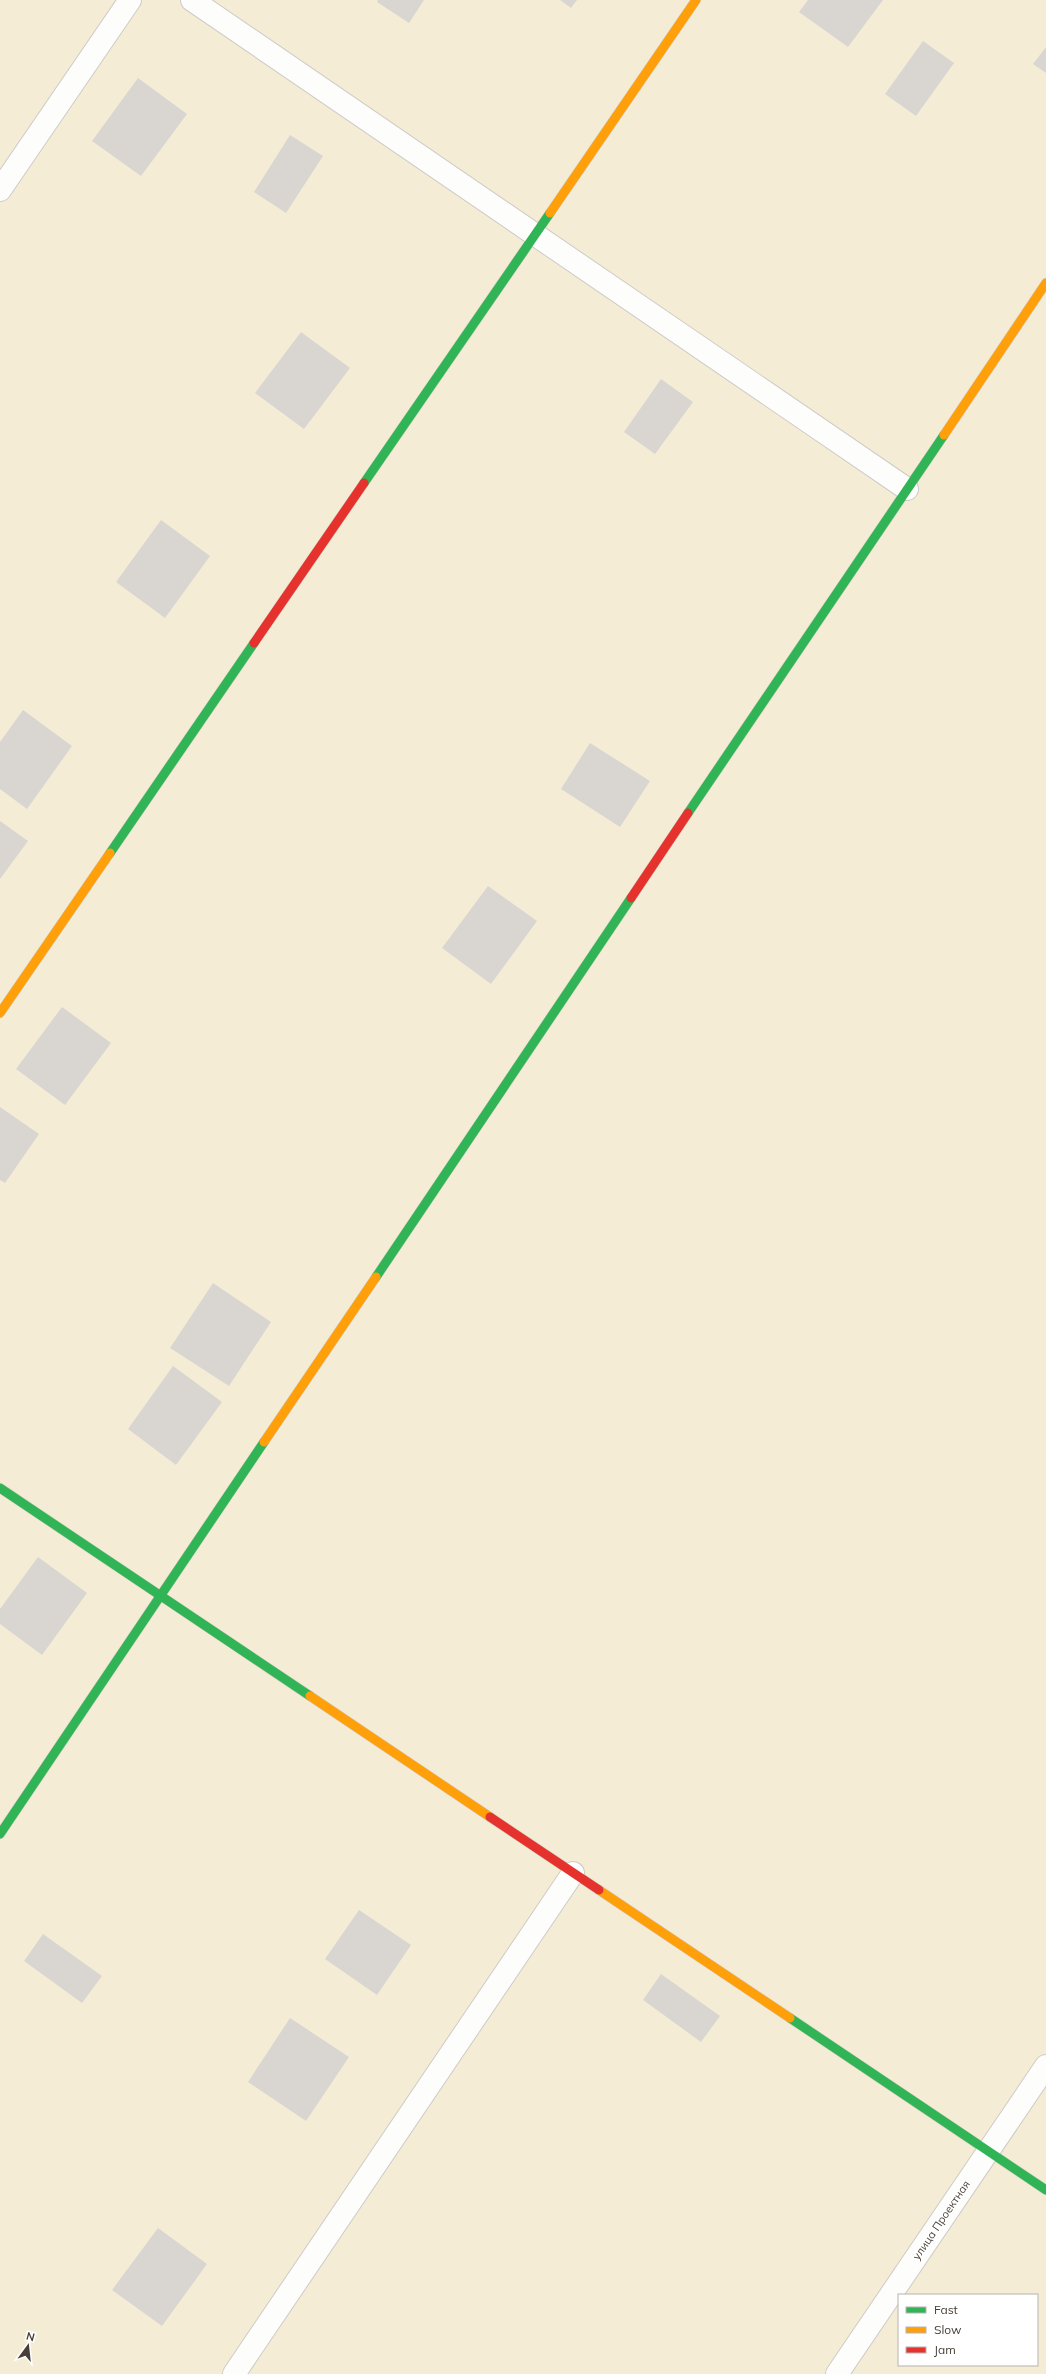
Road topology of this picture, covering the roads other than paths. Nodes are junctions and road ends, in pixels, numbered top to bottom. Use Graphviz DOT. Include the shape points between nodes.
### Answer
graph roads {
  1 [pos="130,0"];
  2 [pos="192,0"];
  3 [pos="696,0"];
  4 [pos="0,190"];
  5 [pos="535,234"];
  6 [pos="1046,283"];
  7 [pos="907,488"];
  8 [pos="0,1013"];
  9 [pos="0,1488"];
  10 [pos="161,1596"];
  11 [pos="0,1834"];
  12 [pos="573,1873"];
  13 [pos="1046,2066"];
  14 [pos="988,2152"];
  15 [pos="1046,2190"];
  16 [pos="234,2374"];
  17 [pos="837,2374"];
  1 -- 4 [label="street"];
  2 -- 5 [label="street"];
  3 -- 5 [label="street"];
  5 -- 7 [label="street"];
  5 -- 8 [label="street"];
  6 -- 7 [label="street"];
  7 -- 10 [label="street"];
  9 -- 10 [label="street"];
  10 -- 11 [label="street"];
  10 -- 12 [label="street"];
  12 -- 14 [label="street"];
  12 -- 16 [label="street"];
  13 -- 14 [label="street, улица Проектная"];
  14 -- 15 [label="street"];
  14 -- 17 [label="street, улица Проектная"];
}
